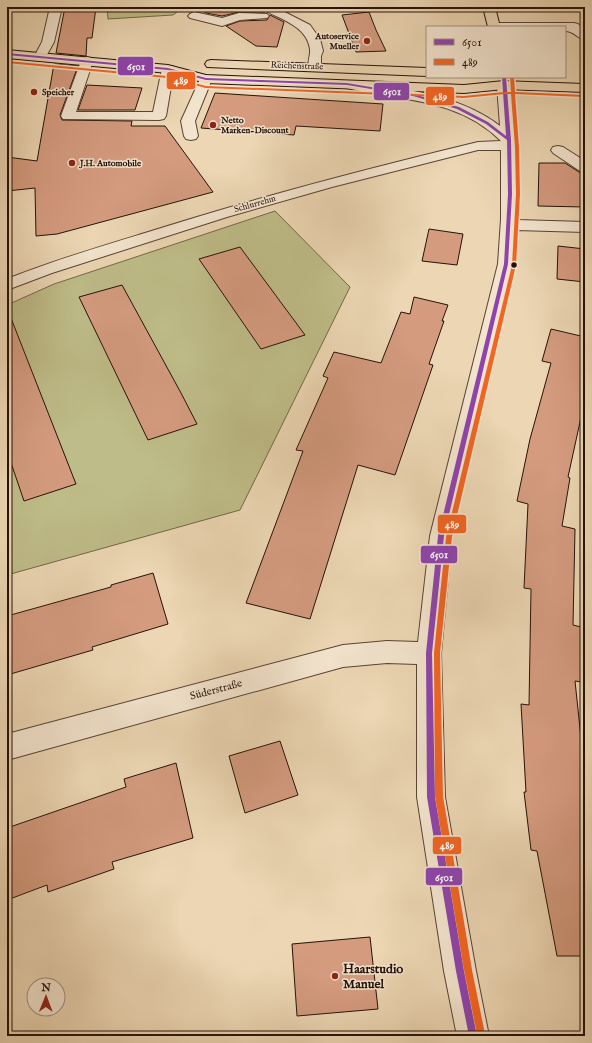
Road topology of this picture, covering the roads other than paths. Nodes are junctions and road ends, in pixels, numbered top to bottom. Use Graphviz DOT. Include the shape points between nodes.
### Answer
graph roads {
  1 [pos="56,7"];
  2 [pos="489,7"];
  3 [pos="194,16"];
  4 [pos="266,16"];
  5 [pos="494,26"];
  6 [pos="566,27"];
  7 [pos="585,36"];
  8 [pos="7,54"];
  9 [pos="40,57"];
  10 [pos="87,61"];
  11 [pos="315,67"];
  12 [pos="168,69"];
  13 [pos="426,72"];
  14 [pos="482,78"];
  15 [pos="206,79"];
  16 [pos="504,81"];
  17 [pos="348,84"];
  18 [pos="585,88"];
  19 [pos="191,136"];
  20 [pos="509,143"];
  21 [pos="558,150"];
  22 [pos="585,168"];
  23 [pos="510,225"];
  24 [pos="585,228"];
  25 [pos="7,285"];
  26 [pos="428,653"];
  27 [pos="7,747"];
  28 [pos="473,1036"];
  1 -- 9 [label="street" via="48,42"];
  2 -- 5 [label="main road"];
  3 -- 4 [label="street" via="222,22 239,17"];
  4 -- 11 [label="street" via="284,17 306,28 314,39 317,51"];
  6 -- 7 [label="street" via="574,27"];
  8 -- 9 [label="main road, Reichenstraße"];
  9 -- 10 [label="main road, Reichenstraße"];
  10 -- 12 [label="main road, Reichenstraße"];
  10 -- 12 [label="street" via="68,116 159,116"];
  11 -- 12 [label="main road, Reichenstraße" via="212,64"];
  11 -- 13 [label="main road, Reichenstraße"];
  12 -- 15 [label="main road, Reichenstraße"];
  14 -- 16 [label="main road"];
  15 -- 17 [label="main road, Reichenstraße"];
  15 -- 19 [label="street" via="188,120"];
  16 -- 17 [label="main road, Reichenstraße" via="464,90"];
  16 -- 18 [label="main road"];
  16 -- 20 [label="street"];
  17 -- 20 [label="street" via="412,95 458,108 487,123"];
  20 -- 23 [label="street"];
  20 -- 25 [label="street, Schlurrehm" via="478,146 327,184 46,269"];
  21 -- 22 [label="street"];
  23 -- 24 [label="street"];
  23 -- 26 [label="street" via="506,264 441,536"];
  26 -- 27 [label="street, Süderstraße" via="387,652 343,656"];
  26 -- 28 [label="street" via="431,797"];
}
